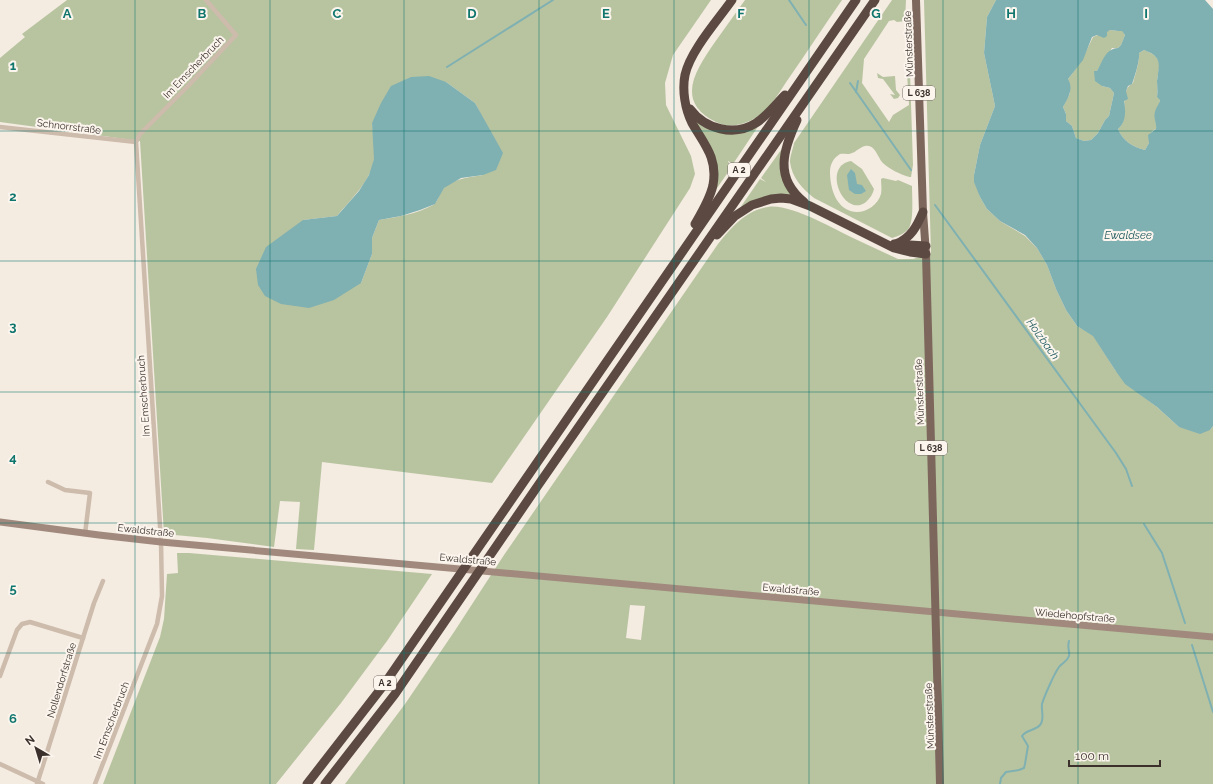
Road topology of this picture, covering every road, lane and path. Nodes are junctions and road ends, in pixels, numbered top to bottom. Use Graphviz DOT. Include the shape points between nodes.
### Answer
graph roads {
  1 [pos="206,0"];
  2 [pos="732,0"];
  3 [pos="856,0"];
  4 [pos="875,0"];
  5 [pos="916,0"];
  6 [pos="803,77"];
  7 [pos="806,99"];
  8 [pos="686,101"];
  9 [pos="0,127"];
  10 [pos="136,142"];
  11 [pos="810,206"];
  12 [pos="923,212"];
  13 [pos="872,237"];
  14 [pos="896,244"];
  15 [pos="926,250"];
  16 [pos="698,255"];
  17 [pos="674,263"];
  18 [pos="48,482"];
  19 [pos="0,522"];
  20 [pos="85,534"];
  21 [pos="161,542"];
  22 [pos="103,581"];
  23 [pos="936,612"];
  24 [pos="1213,637"];
  25 [pos="83,638"];
  26 [pos="0,676"];
  27 [pos="0,764"];
  28 [pos="37,783"];
  29 [pos="43,784"];
  30 [pos="95,784"];
  31 [pos="307,784"];
  32 [pos="325,784"];
  33 [pos="940,784"];
  1 -- 10 [label="street, Im Emscherbruch" via="236,35 140,134"];
  2 -- 8 [label="highway" via="688,65 684,83"];
  3 -- 6 [label="highway, A 2"];
  4 -- 7 [label="highway, A 2"];
  5 -- 12 [label="main road, Münsterstraße / L 638"];
  6 -- 8 [label="highway" via="763,117 746,128 720,129 706,124 690,110"];
  6 -- 17 [label="highway, A 2"];
  7 -- 11 [label="highway" via="787,143 784,167 795,194"];
  7 -- 16 [label="highway, A 2"];
  8 -- 17 [label="highway" via="692,121 709,151 714,176 710,195"];
  9 -- 10 [label="street, Schnorrstraße"];
  10 -- 21 [label="street, Im Emscherbruch"];
  11 -- 13 [label="highway"];
  11 -- 16 [label="highway" via="781,198 752,205 735,216"];
  12 -- 14 [label="highway" via="914,230"];
  12 -- 15 [label="main road, Münsterstraße / L 638"];
  13 -- 14 [label="highway"];
  13 -- 15 [label="highway" via="894,248 910,252"];
  14 -- 15 [label="highway"];
  15 -- 23 [label="main road, Münsterstraße / L 638"];
  16 -- 32 [label="highway, A 2" via="394,694"];
  17 -- 31 [label="highway, A 2" via="383,686"];
  18 -- 20 [label="street" via="65,490 90,493"];
  19 -- 20 [label="main road, Ewaldstraße"];
  20 -- 21 [label="main road, Ewaldstraße"];
  21 -- 23 [label="main road, Ewaldstraße"];
  21 -- 30 [label="street, Im Emscherbruch" via="162,596 157,624"];
  22 -- 25 [label="street, Nollendorfstraße"];
  23 -- 24 [label="main road, Wiedehopfstraße"];
  23 -- 33 [label="main road, Münsterstraße / L 638"];
  25 -- 26 [label="street" via="30,622 22,624 17,630"];
  25 -- 28 [label="street, Nollendorfstraße"];
  27 -- 28 [label="street"];
  28 -- 29 [label="street"];
}
